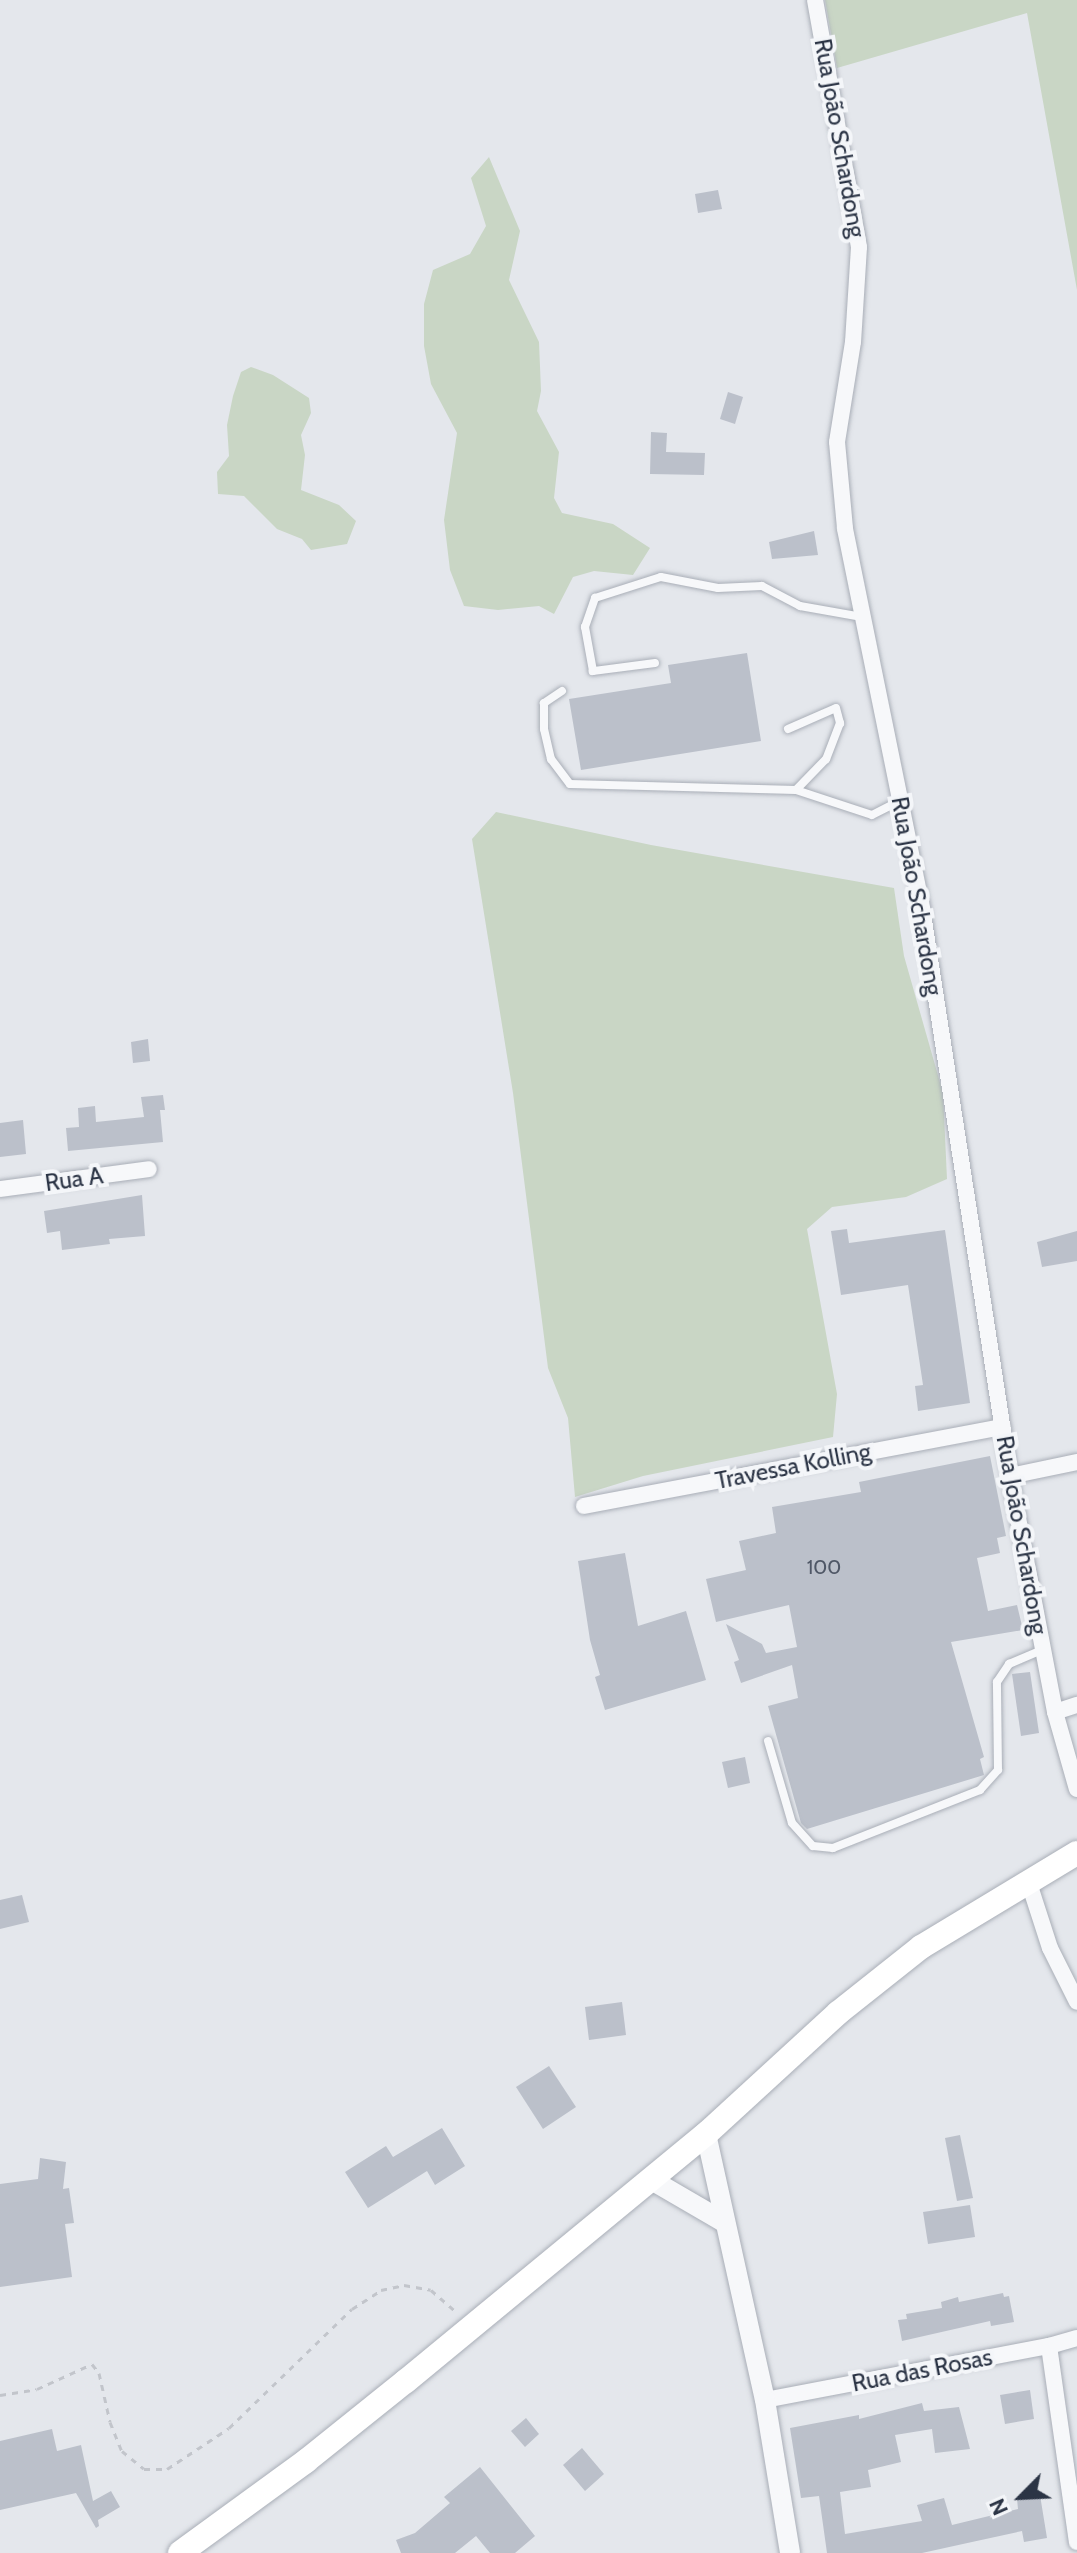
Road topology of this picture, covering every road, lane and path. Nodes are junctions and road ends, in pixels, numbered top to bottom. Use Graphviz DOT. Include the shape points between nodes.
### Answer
graph roads {
  1 [pos="815,0"];
  2 [pos="863,617"];
  3 [pos="655,663"];
  4 [pos="562,691"];
  5 [pos="788,729"];
  6 [pos="796,790"];
  7 [pos="900,800"];
  8 [pos="149,1169"];
  9 [pos="0,1189"];
  10 [pos="1003,1427"];
  11 [pos="1077,1462"];
  12 [pos="1010,1476"];
  13 [pos="584,1506"];
  14 [pos="1043,1650"];
  15 [pos="1077,1705"];
  16 [pos="1055,1712"];
  17 [pos="768,1741"];
  18 [pos="1077,1789"];
  19 [pos="1077,1853"];
  20 [pos="1028,1880"];
  21 [pos="1077,2002"];
  22 [pos="706,2134"];
  23 [pos="650,2179"];
  24 [pos="724,2222"];
  25 [pos="468,2328"];
  26 [pos="1077,2338"];
  27 [pos="1049,2346"];
  28 [pos="0,2395"];
  29 [pos="765,2400"];
  30 [pos="1077,2542"];
  31 [pos="180,2553"];
  32 [pos="790,2553"];
  1 -- 2 [label="street, Rua João Schardong" via="859,247 853,342 837,442 845,529"];
  2 -- 3 [label="lane" via="800,606 762,586 718,588 661,577 595,598 585,627 593,671"];
  2 -- 7 [label="street, Rua João Schardong"];
  4 -- 6 [label="lane" via="544,703 544,729 551,759 570,784"];
  5 -- 6 [label="lane" via="836,708 840,723 826,759"];
  6 -- 7 [label="lane" via="872,815"];
  7 -- 10 [label="street, Rua João Schardong" via="926,930"];
  8 -- 9 [label="street, Rua A"];
  10 -- 12 [label="street, Rua João Schardong"];
  10 -- 13 [label="street, Travessa Kolling"];
  11 -- 12 [label="street"];
  12 -- 14 [label="street, Rua João Schardong"];
  14 -- 16 [label="street, Rua João Schardong"];
  14 -- 17 [label="lane" via="1009,1664 997,1682 998,1770 980,1790 833,1848 813,1846 792,1823"];
  15 -- 16 [label="street"];
  16 -- 18 [label="street, Rua João Schardong"];
  19 -- 20 [label="main road"];
  20 -- 21 [label="street" via="1050,1948"];
  20 -- 22 [label="main road" via="921,1947 849,2003"];
  22 -- 23 [label="main road"];
  22 -- 24 [label="street"];
  23 -- 24 [label="street"];
  23 -- 25 [label="main road"];
  24 -- 29 [label="street"];
  25 -- 28 [label="path" via="431,2290 404,2285 381,2290 352,2309 229,2428 167,2469 144,2469 122,2451 92,2364 37,2389"];
  25 -- 31 [label="main road" via="306,2461"];
  26 -- 27 [label="street, Rua das Rosas"];
  27 -- 29 [label="street, Rua das Rosas"];
  27 -- 30 [label="street"];
  29 -- 32 [label="street"];
}
